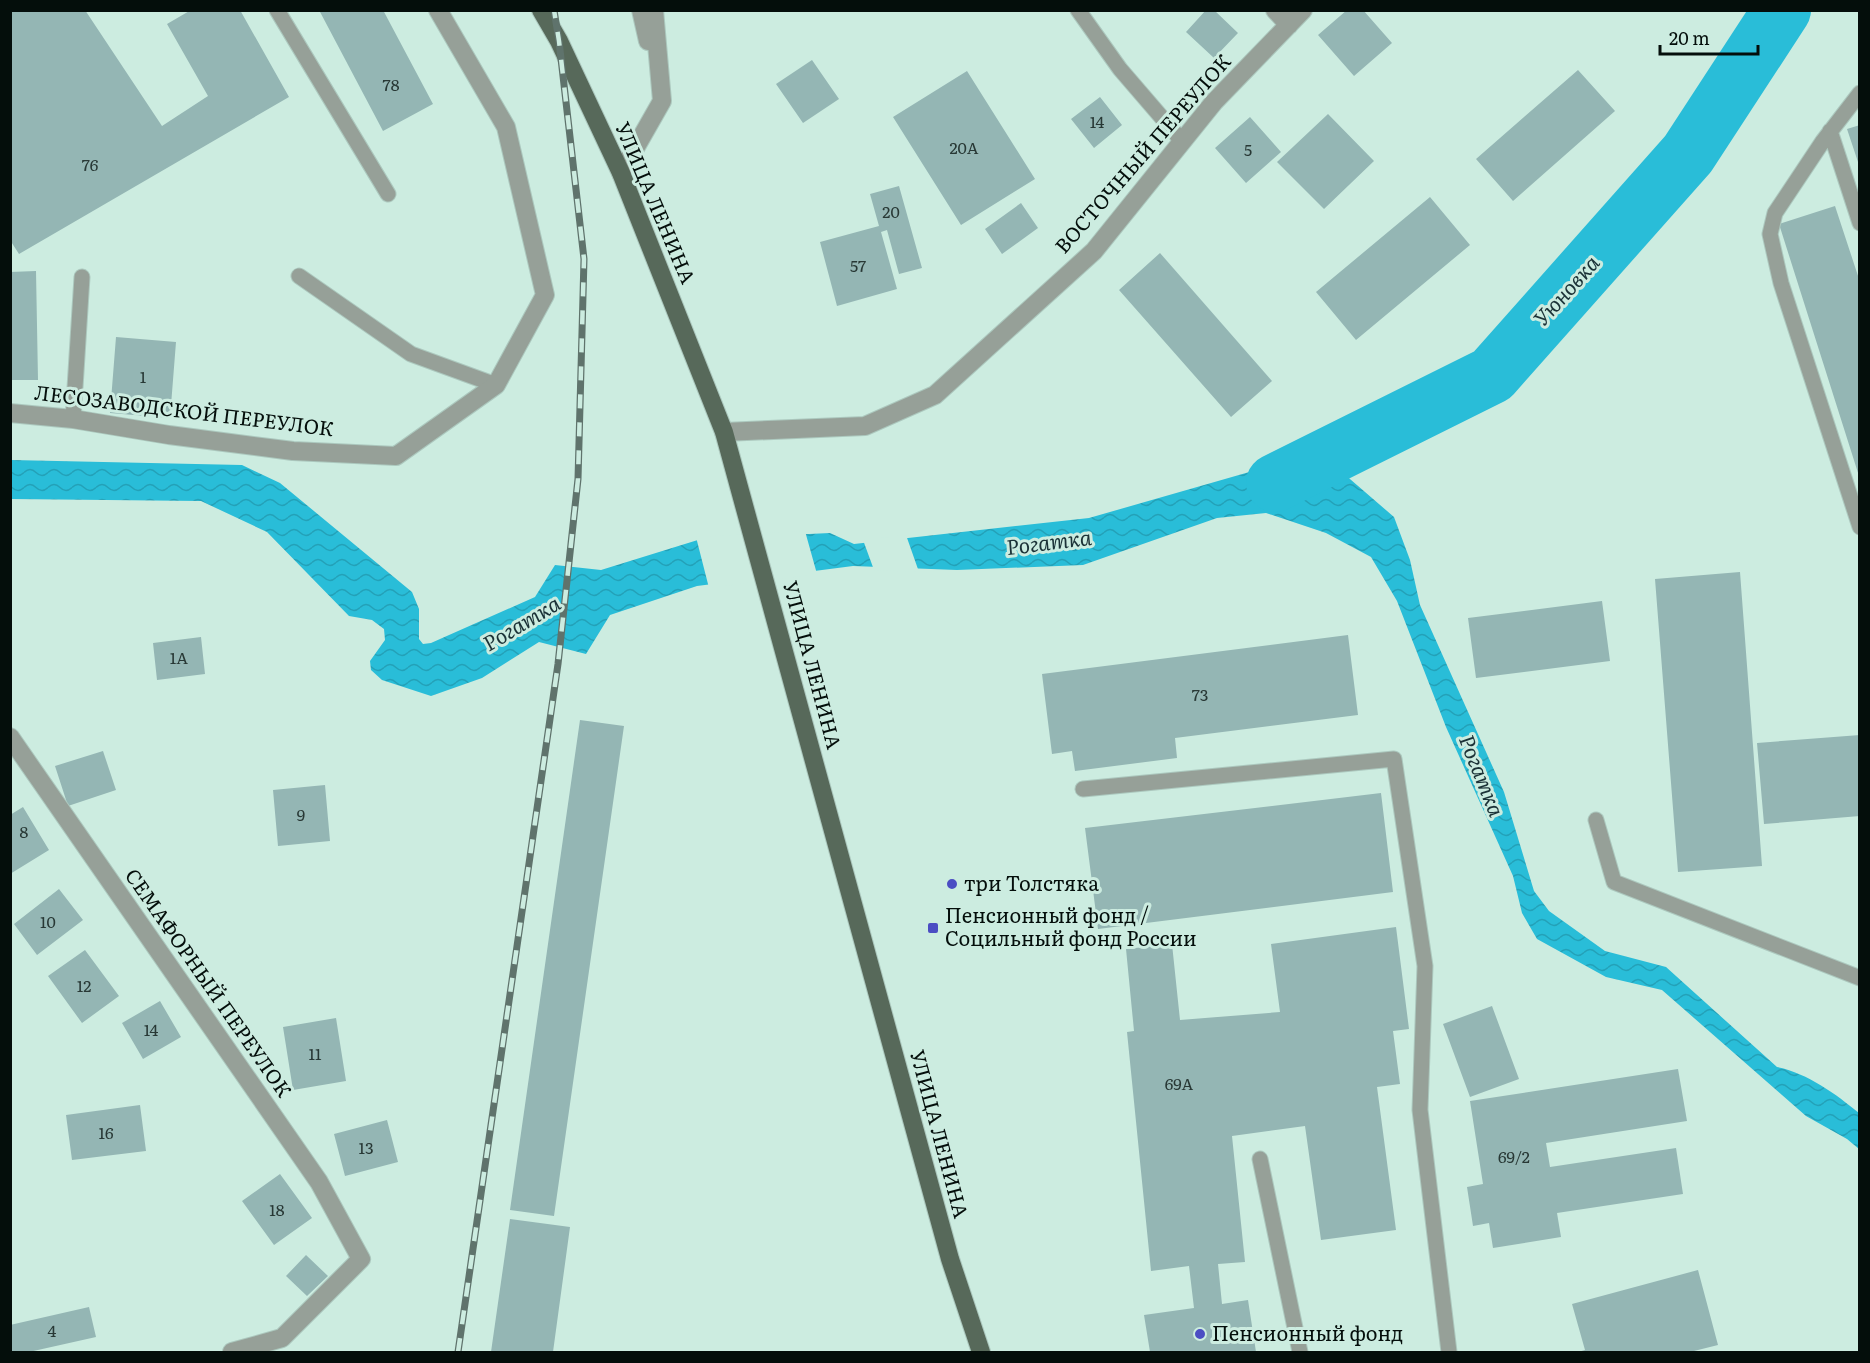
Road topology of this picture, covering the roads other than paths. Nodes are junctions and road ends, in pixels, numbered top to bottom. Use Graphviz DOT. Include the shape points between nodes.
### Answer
graph roads {
  1 [pos="277,10"];
  2 [pos="438,10"];
  3 [pos="541,10"];
  4 [pos="641,10"];
  5 [pos="654,10"];
  6 [pos="1078,10"];
  7 [pos="1275,10"];
  8 [pos="1303,10"];
  9 [pos="1289,25"];
  10 [pos="1860,93"];
  11 [pos="662,101"];
  12 [pos="1830,131"];
  13 [pos="1182,141"];
  14 [pos="621,173"];
  15 [pos="388,194"];
  16 [pos="1860,223"];
  17 [pos="299,276"];
  18 [pos="82,277"];
  19 [pos="496,385"];
  20 [pos="10,413"];
  21 [pos="74,419"];
  22 [pos="724,432"];
  23 [pos="1860,527"];
  24 [pos="10,737"];
  25 [pos="1083,789"];
  26 [pos="1596,820"];
  27 [pos="1860,978"];
  28 [pos="1260,1159"];
  29 [pos="232,1353"];
  30 [pos="981,1353"];
  31 [pos="1300,1353"];
  32 [pos="1449,1353"];
  1 -- 15 [label="lane"];
  2 -- 19 [label="street, ЛЕСОЗАВОДСКОЙ ПЕРЕУЛОК" via="506,127 545,295"];
  3 -- 14 [label="main road, УЛИЦА ЛЕНИНА"];
  4 -- 11 [label="street"];
  5 -- 11 [label="street"];
  6 -- 13 [label="lane" via="1120,69"];
  7 -- 9 [label="street"];
  8 -- 9 [label="street, ВОСТОЧНЫЙ ПЕРЕУЛОК"];
  9 -- 13 [label="street, ВОСТОЧНЫЙ ПЕРЕУЛОК"];
  10 -- 12 [label="lane"];
  11 -- 14 [label="street"];
  12 -- 16 [label="lane"];
  12 -- 23 [label="lane" via="1775,213 1770,234 1781,283"];
  13 -- 22 [label="street, ВОСТОЧНЫЙ ПЕРЕУЛОК" via="1094,251 935,395 865,426"];
  14 -- 22 [label="main road, УЛИЦА ЛЕНИНА"];
  17 -- 19 [label="lane" via="411,354"];
  18 -- 21 [label="lane"];
  19 -- 21 [label="street, ЛЕСОЗАВОДСКОЙ ПЕРЕУЛОК" via="396,456 292,451"];
  20 -- 21 [label="street, ЛЕСОЗАВОДСКОЙ ПЕРЕУЛОК"];
  22 -- 30 [label="main road, УЛИЦА ЛЕНИНА" via="950,1259"];
  24 -- 29 [label="street, СЕМАФОРНЫЙ ПЕРЕУЛОК" via="319,1182 362,1259 282,1338"];
  25 -- 32 [label="lane" via="1394,759 1425,966 1420,1110"];
  26 -- 27 [label="lane" via="1614,882"];
  28 -- 31 [label="lane"];
}
